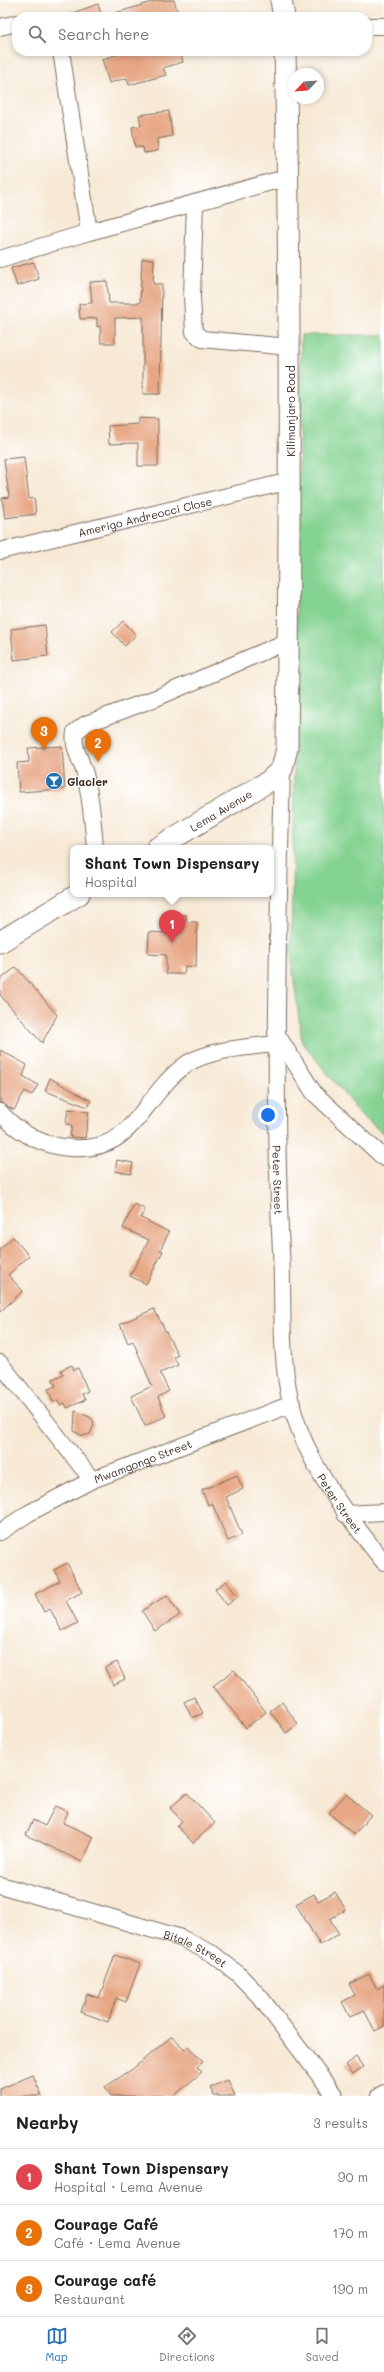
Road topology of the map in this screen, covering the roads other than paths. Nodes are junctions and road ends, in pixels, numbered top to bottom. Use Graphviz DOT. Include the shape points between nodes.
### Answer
graph roads {
  1 [pos="281,0"];
  2 [pos="283,12"];
  3 [pos="12,24"];
  4 [pos="372,26"];
  5 [pos="384,26"];
  6 [pos="0,27"];
  7 [pos="63,56"];
  8 [pos="285,56"];
  9 [pos="289,177"];
  10 [pos="195,203"];
  11 [pos="90,232"];
  12 [pos="0,259"];
  13 [pos="289,347"];
  14 [pos="290,481"];
  15 [pos="0,551"];
  16 [pos="288,641"];
  17 [pos="282,770"];
  18 [pos="96,845"];
  19 [pos="162,845"];
  20 [pos="74,897"];
  21 [pos="0,942"];
  22 [pos="276,1039"];
  23 [pos="0,1112"];
  24 [pos="384,1158"];
  25 [pos="0,1363"];
  26 [pos="292,1404"];
  27 [pos="92,1480"];
  28 [pos="384,1512"];
  29 [pos="345,1514"];
  30 [pos="0,1532"];
  31 [pos="384,1562"];
  32 [pos="0,1885"];
  33 [pos="384,2093"];
  34 [pos="335,2096"];
  35 [pos="379,2096"];
  1 -- 2 [label="main road"];
  3 -- 6 [label="street"];
  4 -- 5 [label="street"];
  7 -- 11 [label="street"];
  8 -- 9 [label="main road, Kilimanjaro Road"];
  9 -- 10 [label="street"];
  9 -- 13 [label="main road, Kilimanjaro Road"];
  10 -- 11 [label="street"];
  10 -- 13 [label="street" via="192,297 194,332 202,339"];
  11 -- 12 [label="street"];
  13 -- 14 [label="main road, Kilimanjaro Road"];
  14 -- 15 [label="street, Amerigo Andreocci Close"];
  14 -- 16 [label="main road, Kilimanjaro Road"];
  16 -- 17 [label="main road, Kilimanjaro Road" via="287,748"];
  16 -- 18 [label="street" via="156,698 86,724 75,732 74,740 91,804"];
  17 -- 19 [label="main road, Lema Avenue" via="250,794"];
  17 -- 22 [label="street, Peter Street"];
  20 -- 21 [label="main road"];
  22 -- 23 [label="street" via="206,1056 187,1064 170,1078 140,1117 115,1140 94,1148 52,1145 28,1136"];
  22 -- 24 [label="street" via="314,1093"];
  22 -- 26 [label="street, Peter Street" via="278,1194 285,1363"];
  25 -- 27 [label="street"];
  26 -- 27 [label="street, Mwamgongo Street"];
  26 -- 29 [label="street, Peter Street" via="310,1452"];
  27 -- 30 [label="street, Mwamgongo Street" via="29,1513"];
  28 -- 29 [label="street"];
  29 -- 31 [label="street, Peter Street"];
  32 -- 34 [label="street, Bitale Street" via="182,1938 213,1954 238,1974 260,1997"];
  33 -- 35 [label="street"];
}
